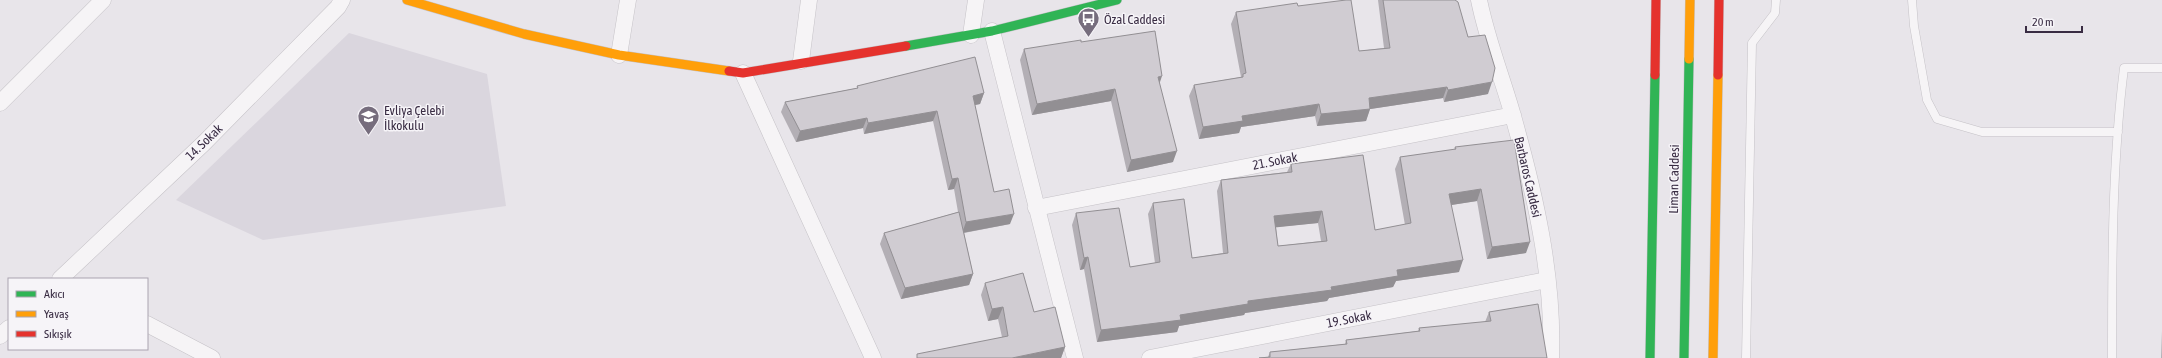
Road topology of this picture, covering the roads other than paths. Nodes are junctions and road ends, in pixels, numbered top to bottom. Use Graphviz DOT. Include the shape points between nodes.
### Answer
graph roads {
  1 [pos="103,0"];
  2 [pos="342,0"];
  3 [pos="407,0"];
  4 [pos="443,0"];
  5 [pos="628,0"];
  6 [pos="809,0"];
  7 [pos="976,0"];
  8 [pos="1117,0"];
  9 [pos="1479,0"];
  10 [pos="1649,0"];
  11 [pos="1656,0"];
  12 [pos="1690,0"];
  13 [pos="1729,0"];
  14 [pos="1776,0"];
  15 [pos="1912,0"];
  16 [pos="1719,3"];
  17 [pos="441,11"];
  18 [pos="1655,11"];
  19 [pos="992,31"];
  20 [pos="971,35"];
  21 [pos="619,55"];
  22 [pos="802,61"];
  23 [pos="2162,68"];
  24 [pos="743,72"];
  25 [pos="0,103"];
  26 [pos="1513,115"];
  27 [pos="2118,132"];
  28 [pos="1036,208"];
  29 [pos="63,278"];
  30 [pos="1547,280"];
  31 [pos="148,325"];
  32 [pos="8,329"];
  33 [pos="0,336"];
  34 [pos="212,358"];
  35 [pos="873,358"];
  36 [pos="1075,358"];
  37 [pos="1150,358"];
  38 [pos="1551,358"];
  39 [pos="1650,358"];
  40 [pos="1684,358"];
  41 [pos="1713,358"];
  42 [pos="1746,358"];
  43 [pos="2112,358"];
  1 -- 25 [label="street"];
  2 -- 29 [label="street, 14. Sokak" via="204,143"];
  3 -- 17 [label="main road"];
  4 -- 17 [label="main road"];
  5 -- 21 [label="street"];
  6 -- 22 [label="street"];
  7 -- 20 [label="street"];
  8 -- 19 [label="main road"];
  9 -- 26 [label="street, Barbaros Caddesi" via="1483,24"];
  10 -- 18 [label="main road"];
  11 -- 18 [label="main road"];
  12 -- 40 [label="main road, Liman Caddesi"];
  13 -- 16 [label="lane"];
  14 -- 42 [label="lane" via="1775,12 1752,42"];
  15 -- 27 [label="lane" via="1927,100 1937,119 1982,132"];
  16 -- 41 [label="main road"];
  17 -- 21 [label="main road" via="524,34"];
  18 -- 39 [label="main road"];
  19 -- 20 [label="main road"];
  19 -- 28 [label="street"];
  20 -- 22 [label="main road"];
  21 -- 24 [label="main road"];
  22 -- 24 [label="main road"];
  23 -- 27 [label="lane" via="2124,68"];
  24 -- 35 [label="street"];
  26 -- 28 [label="street, 21. Sokak"];
  26 -- 30 [label="street, Barbaros Caddesi" via="1536,201"];
  27 -- 43 [label="lane" via="2112,257"];
  28 -- 36 [label="street"];
  30 -- 37 [label="street, 19. Sokak"];
  30 -- 38 [label="street, Barbaros Caddesi"];
  31 -- 34 [label="street"];
  32 -- 33 [label="street"];
}
